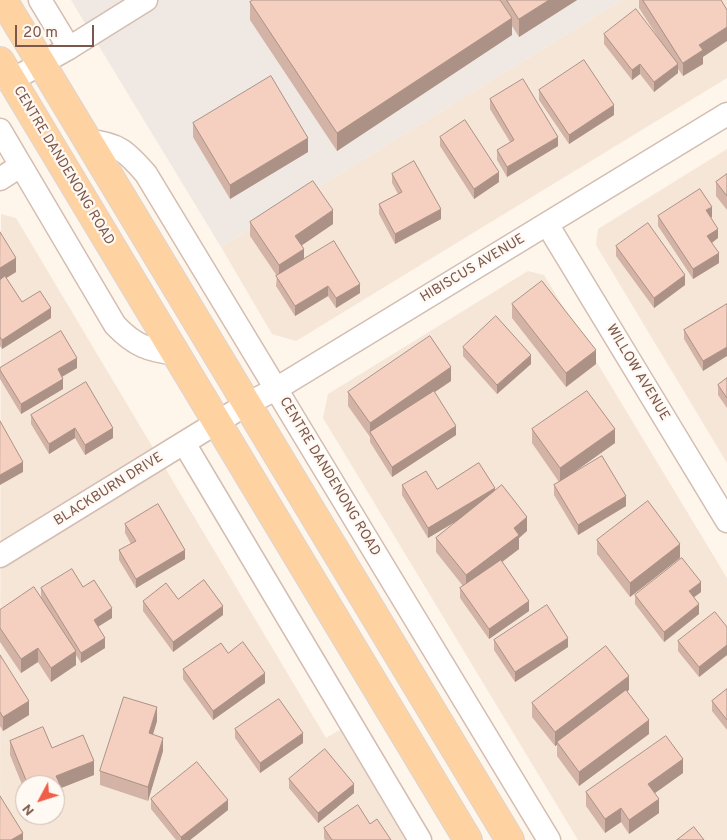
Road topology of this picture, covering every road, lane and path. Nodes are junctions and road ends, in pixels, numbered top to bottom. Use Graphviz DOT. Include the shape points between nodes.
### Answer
graph roads {
  1 [pos="3,0"];
  2 [pos="40,0"];
  3 [pos="146,0"];
  4 [pos="69,48"];
  5 [pos="41,63"];
  6 [pos="4,73"];
  7 [pos="727,114"];
  8 [pos="0,130"];
  9 [pos="88,141"];
  10 [pos="20,166"];
  11 [pos="0,178"];
  12 [pos="547,224"];
  13 [pos="176,354"];
  14 [pos="276,389"];
  15 [pos="247,404"];
  16 [pos="217,423"];
  17 [pos="184,443"];
  18 [pos="727,521"];
  19 [pos="0,556"];
  20 [pos="420,840"];
  21 [pos="468,840"];
  22 [pos="510,840"];
  23 [pos="549,840"];
  1 -- 5 [label="main road"];
  2 -- 4 [label="street"];
  3 -- 4 [label="street"];
  4 -- 5 [label="street"];
  5 -- 6 [label="street"];
  5 -- 9 [label="main road"];
  6 -- 13 [label="main road, CENTRE DANDENONG ROAD"];
  7 -- 12 [label="street, HIBISCUS AVENUE"];
  8 -- 10 [label="street"];
  9 -- 14 [label="street, CENTRE DANDENONG ROAD" via="106,142 119,148 146,174"];
  9 -- 15 [label="main road"];
  10 -- 11 [label="street"];
  10 -- 13 [label="street" via="115,325 139,346"];
  12 -- 14 [label="street, HIBISCUS AVENUE"];
  12 -- 18 [label="street, WILLOW AVENUE"];
  13 -- 16 [label="main road, CENTRE DANDENONG ROAD"];
  14 -- 15 [label="street, HIBISCUS AVENUE"];
  14 -- 23 [label="street, CENTRE DANDENONG ROAD"];
  15 -- 16 [label="street, HIBISCUS AVENUE"];
  15 -- 22 [label="main road"];
  16 -- 17 [label="street, BLACKBURN DRIVE"];
  16 -- 21 [label="main road, CENTRE DANDENONG ROAD"];
  17 -- 19 [label="street, BLACKBURN DRIVE"];
  17 -- 20 [label="street"];
}
